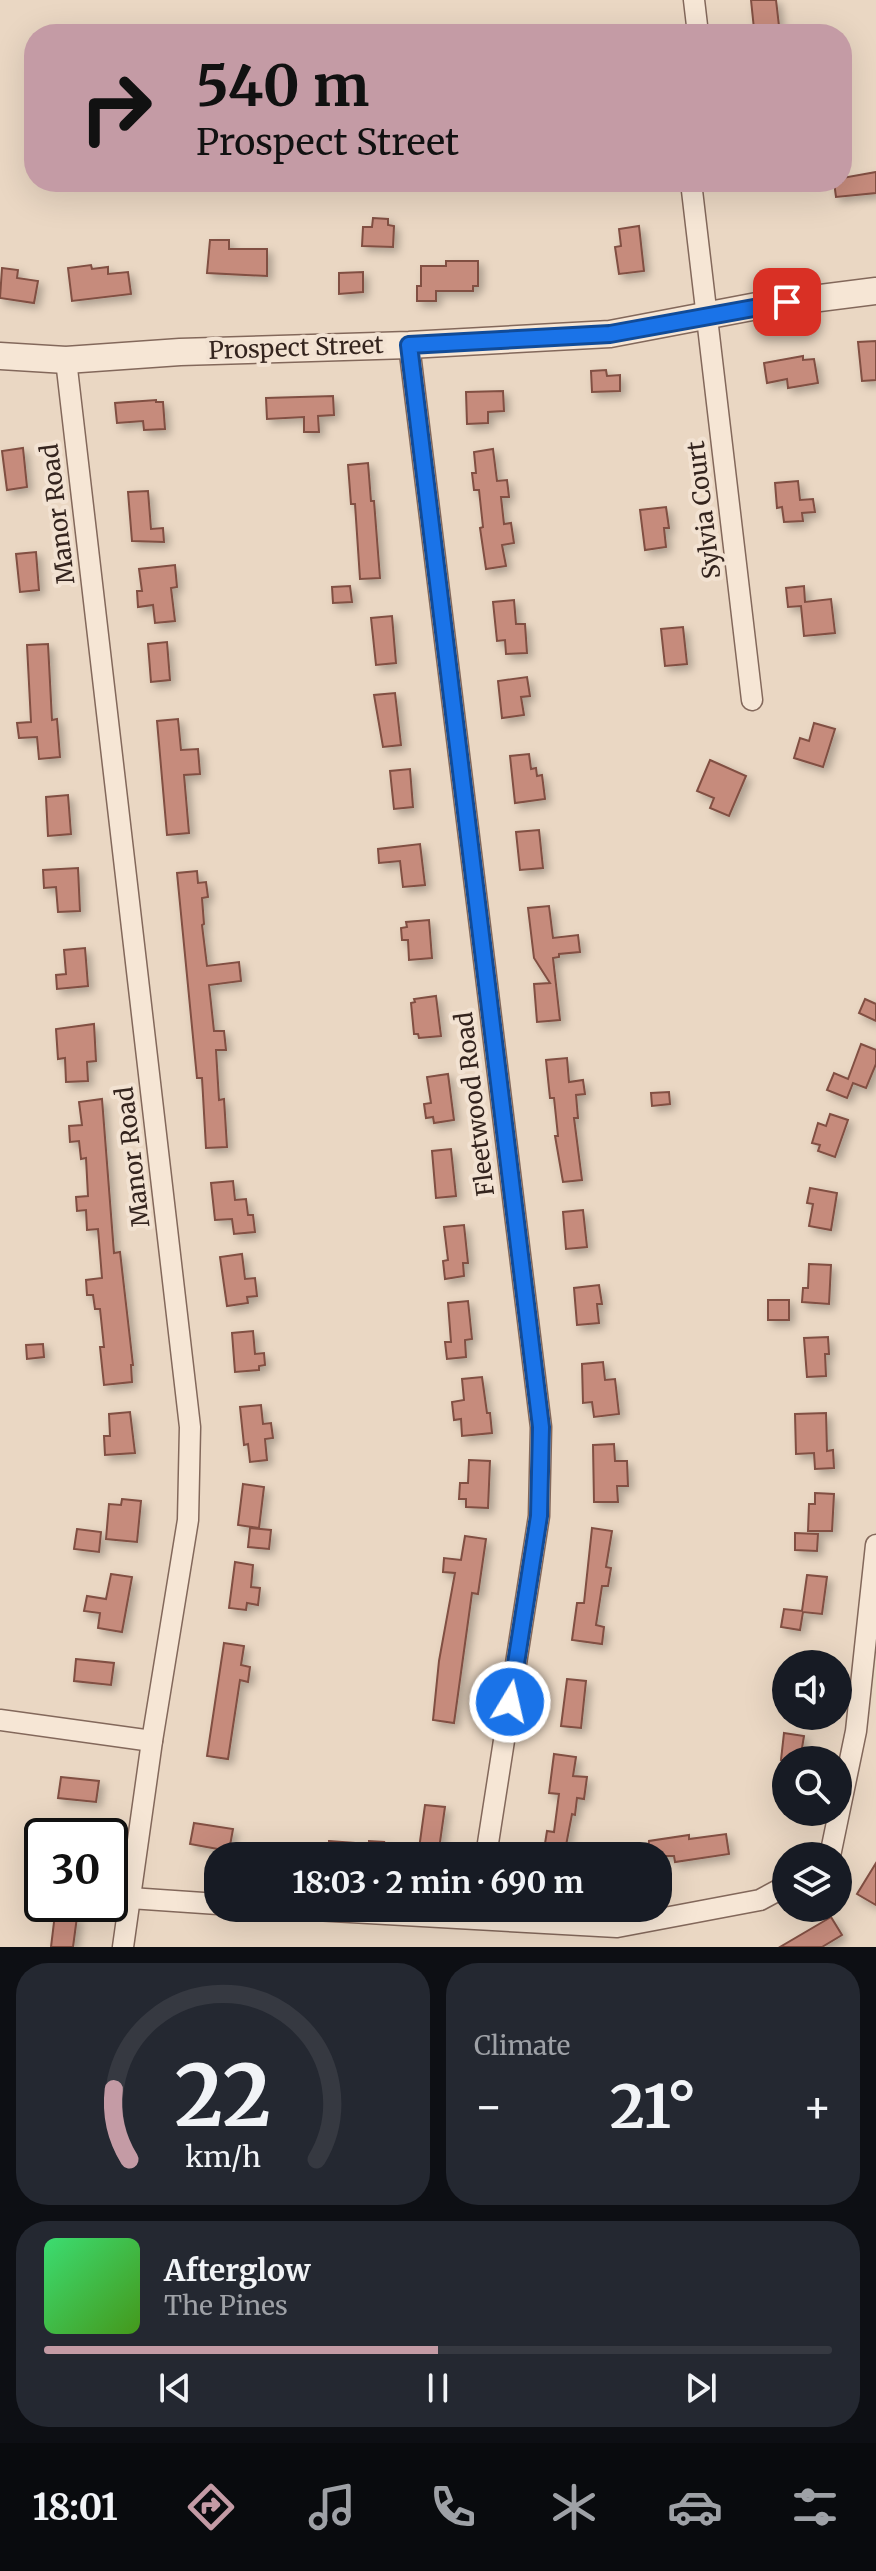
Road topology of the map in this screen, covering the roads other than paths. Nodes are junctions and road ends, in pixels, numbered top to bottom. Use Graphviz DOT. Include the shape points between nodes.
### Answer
graph roads {
  1 [pos="694,0"];
  2 [pos="697,24"];
  3 [pos="692,192"];
  4 [pos="876,291"];
  5 [pos="708,315"];
  6 [pos="409,345"];
  7 [pos="0,356"];
  8 [pos="66,360"];
  9 [pos="752,700"];
  10 [pos="876,1545"];
  11 [pos="0,1720"];
  12 [pos="866,1731"];
  13 [pos="152,1741"];
  14 [pos="488,1842"];
  15 [pos="834,1842"];
  16 [pos="772,1894"];
  17 [pos="130,1898"];
  18 [pos="204,1903"];
  19 [pos="672,1917"];
  20 [pos="563,1922"];
  21 [pos="643,1922"];
  22 [pos="123,1947"];
  1 -- 2 [label="street"];
  3 -- 5 [label="street, Sylvia Court"];
  4 -- 5 [label="street, Prospect Street"];
  5 -- 6 [label="street, Prospect Street" via="610,334"];
  5 -- 9 [label="street, Sylvia Court"];
  6 -- 8 [label="street, Prospect Street"];
  6 -- 14 [label="street, Fleetwood Road" via="541,1427 539,1516"];
  7 -- 8 [label="street, Prospect Street"];
  8 -- 13 [label="street, Manor Road" via="190,1427 188,1520"];
  10 -- 12 [label="street"];
  11 -- 13 [label="street"];
  12 -- 15 [label="street"];
  13 -- 17 [label="street, Manor Road"];
  16 -- 19 [label="street"];
  17 -- 18 [label="street"];
  17 -- 22 [label="street, Manor Road"];
  20 -- 21 [label="street" via="617,1927"];
}
